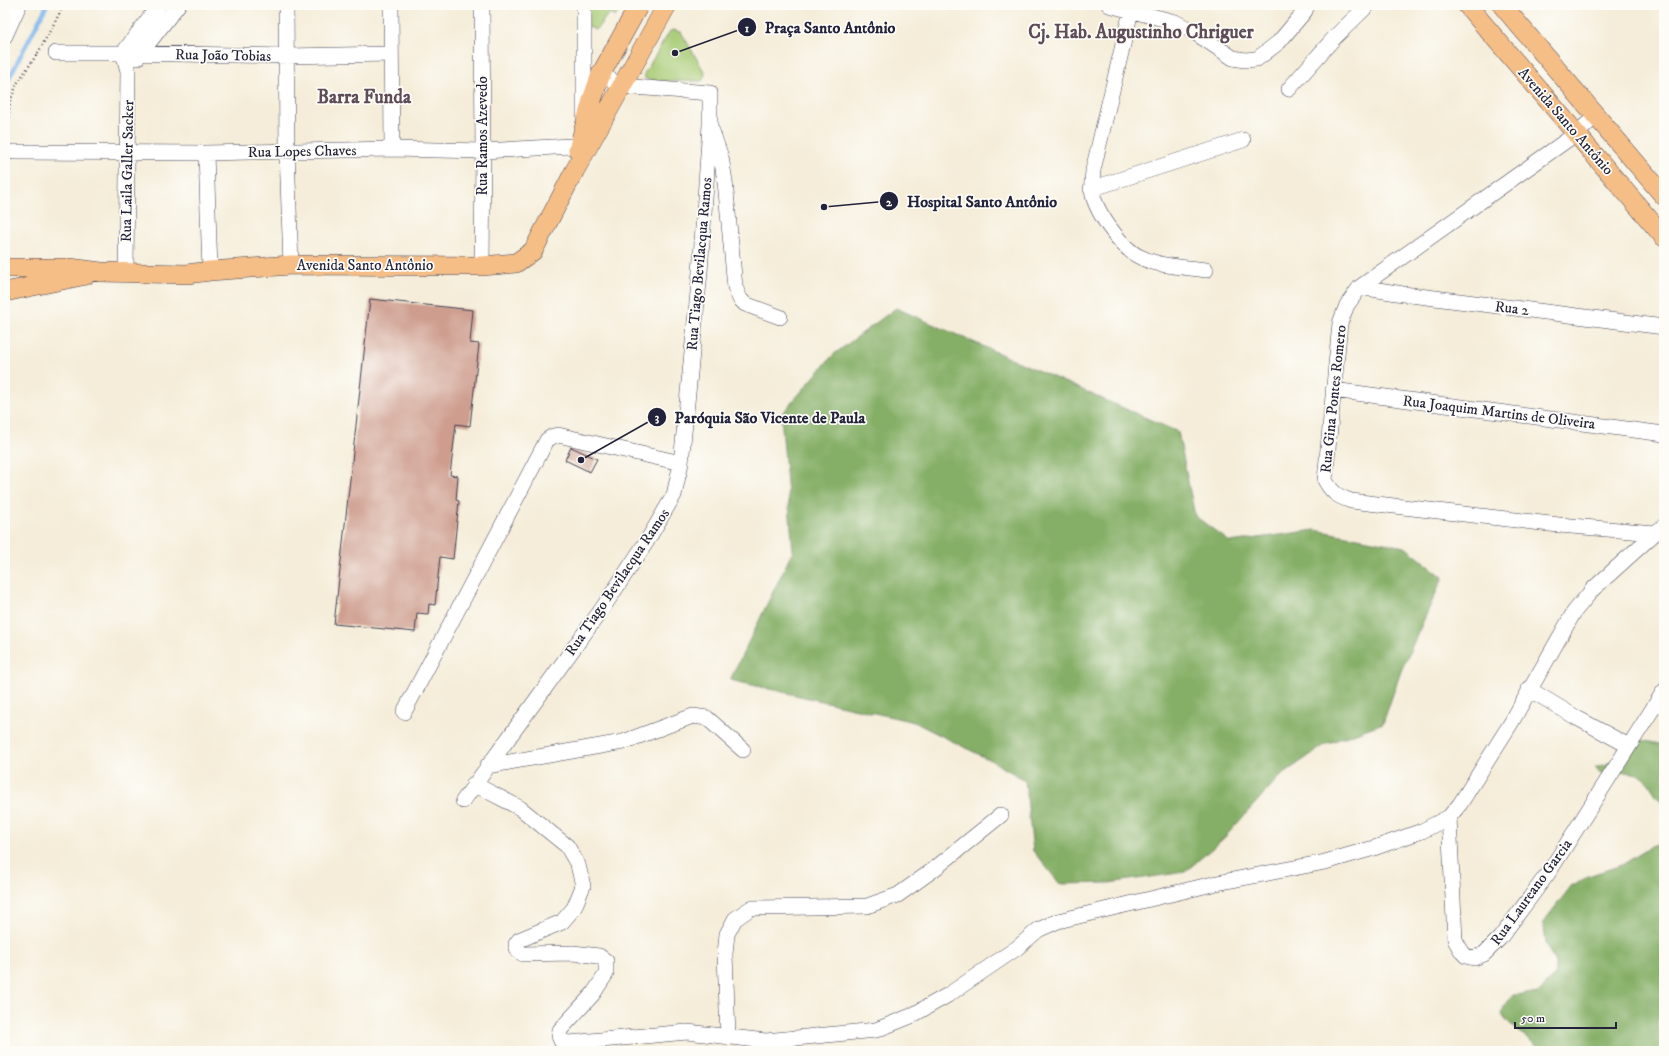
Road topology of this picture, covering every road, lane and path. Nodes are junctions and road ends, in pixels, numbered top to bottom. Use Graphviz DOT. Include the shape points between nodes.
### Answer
graph roads {
  1 [pos="20,5"];
  2 [pos="64,5"];
  3 [pos="159,5"];
  4 [pos="178,5"];
  5 [pos="286,5"];
  6 [pos="391,5"];
  7 [pos="482,5"];
  8 [pos="584,5"];
  9 [pos="639,5"];
  10 [pos="667,5"];
  11 [pos="1108,5"];
  12 [pos="1307,5"];
  13 [pos="1368,5"];
  14 [pos="1467,5"];
  15 [pos="1502,5"];
  16 [pos="1131,11"];
  17 [pos="5,36"];
  18 [pos="56,53"];
  19 [pos="123,53"];
  20 [pos="140,53"];
  21 [pos="391,54"];
  22 [pos="287,56"];
  23 [pos="128,71"];
  24 [pos="601,74"];
  25 [pos="621,86"];
  26 [pos="1289,89"];
  27 [pos="1596,116"];
  28 [pos="710,125"];
  29 [pos="1577,133"];
  30 [pos="584,139"];
  31 [pos="1243,140"];
  32 [pos="10,148"];
  33 [pos="392,149"];
  34 [pos="287,151"];
  35 [pos="483,151"];
  36 [pos="127,152"];
  37 [pos="206,153"];
  38 [pos="1091,189"];
  39 [pos="1664,196"];
  40 [pos="1664,237"];
  41 [pos="291,265"];
  42 [pos="482,266"];
  43 [pos="5,268"];
  44 [pos="210,270"];
  45 [pos="1206,270"];
  46 [pos="101,272"];
  47 [pos="126,272"];
  48 [pos="1360,287"];
  49 [pos="5,292"];
  50 [pos="780,317"];
  51 [pos="1664,327"];
  52 [pos="1333,390"];
  53 [pos="1664,434"];
  54 [pos="681,463"];
  55 [pos="1660,529"];
  56 [pos="1530,688"];
  57 [pos="1664,691"];
  58 [pos="404,712"];
  59 [pos="1629,746"];
  60 [pos="743,750"];
  61 [pos="487,766"];
  62 [pos="474,784"];
  63 [pos="462,801"];
  64 [pos="1002,815"];
  65 [pos="1449,817"];
  66 [pos="728,1037"];
  1 -- 17 [label="street"];
  2 -- 32 [label="path" via="18,82 10,101"];
  3 -- 19 [label="street"];
  4 -- 20 [label="street"];
  5 -- 22 [label="street"];
  6 -- 21 [label="street"];
  7 -- 35 [label="street, Rua Ramos Azevedo"];
  8 -- 30 [label="street"];
  9 -- 24 [label="main road, Avenida Santo Antônio"];
  10 -- 25 [label="main road, Avenida Santo Antônio"];
  11 -- 16 [label="street"];
  12 -- 16 [label="street" via="1306,11 1279,42 1257,58 1244,60 1233,58 1175,22"];
  13 -- 26 [label="street" via="1335,37"];
  14 -- 29 [label="main road, Avenida Santo Antônio"];
  15 -- 27 [label="main road, Avenida Santo Antônio"];
  16 -- 38 [label="street" via="1093,170"];
  18 -- 19 [label="street, Rua João Tobias"];
  19 -- 20 [label="street, Rua João Tobias"];
  19 -- 23 [label="street, Rua Laila Galler Sacker"];
  20 -- 22 [label="street, Rua João Tobias"];
  20 -- 23 [label="street"];
  21 -- 22 [label="street, Rua João Tobias"];
  21 -- 33 [label="street"];
  22 -- 34 [label="street"];
  23 -- 36 [label="street, Rua Laila Galler Sacker"];
  24 -- 25 [label="street"];
  24 -- 30 [label="main road, Avenida Santo Antônio"];
  25 -- 28 [label="street, Rua Tiago Bevilacqua Ramos" via="710,93"];
  25 -- 30 [label="main road, Avenida Santo Antônio"];
  27 -- 29 [label="street, Rua Gina Pontes Romero"];
  27 -- 39 [label="main road, Avenida Santo Antônio"];
  28 -- 50 [label="street" via="721,157 725,182 735,287 745,304"];
  28 -- 54 [label="street, Rua Tiago Bevilacqua Ramos" via="700,272"];
  29 -- 40 [label="main road, Avenida Santo Antônio"];
  29 -- 48 [label="street, Rua Gina Pontes Romero"];
  30 -- 35 [label="street, Rua Lopes Chaves"];
  30 -- 42 [label="main road, Avenida Santo Antônio" via="575,170 533,251 516,263"];
  31 -- 38 [label="street"];
  32 -- 36 [label="street, Rua Lopes Chaves"];
  33 -- 34 [label="street, Rua Lopes Chaves"];
  33 -- 35 [label="street, Rua Lopes Chaves"];
  34 -- 37 [label="street, Rua Lopes Chaves"];
  34 -- 41 [label="street"];
  35 -- 42 [label="street, Rua Ramos Azevedo"];
  36 -- 37 [label="street, Rua Lopes Chaves"];
  36 -- 47 [label="street, Rua Laila Galler Sacker"];
  37 -- 44 [label="street"];
  38 -- 45 [label="street" via="1100,212 1128,250 1156,263"];
  41 -- 42 [label="main road, Avenida Santo Antônio"];
  41 -- 44 [label="main road, Avenida Santo Antônio"];
  43 -- 46 [label="main road, Avenida Santo Antônio" via="70,268"];
  44 -- 47 [label="main road, Avenida Santo Antônio" via="187,274"];
  46 -- 47 [label="main road, Avenida Santo Antônio"];
  46 -- 49 [label="main road, Avenida Santo Antônio"];
  48 -- 51 [label="street, Rua 2"];
  48 -- 52 [label="street, Rua Gina Pontes Romero" via="1347,305 1340,323"];
  52 -- 53 [label="street, Rua Joaquim Martins de Oliveira"];
  52 -- 55 [label="street, Rua Gina Pontes Romero" via="1325,480 1330,491 1340,497 1350,501 1559,525"];
  54 -- 58 [label="street" via="558,435 547,440"];
  54 -- 61 [label="street, Rua Tiago Bevilacqua Ramos" via="674,495 647,541 602,609"];
  55 -- 56 [label="street" via="1592,589 1574,612"];
  56 -- 59 [label="street" via="1577,718"];
  56 -- 65 [label="street" via="1485,764"];
  57 -- 59 [label="street, Rua Laureano Garcia"];
  59 -- 65 [label="street, Rua Laureano Garcia" via="1545,878 1500,938 1484,954 1474,958 1466,956 1455,940"];
  60 -- 61 [label="street" via="707,718 694,716 623,742"];
  61 -- 62 [label="street, Rua Tiago Bevilacqua Ramos"];
  62 -- 63 [label="street, Rua Tiago Bevilacqua Ramos"];
  62 -- 66 [label="street" via="520,808 567,846 578,865 583,886 574,908 562,922 519,940 516,944 518,951 523,954 573,953 599,956 606,961 606,974 593,994 560,1030 561,1041 569,1043 687,1032"];
  64 -- 66 [label="street" via="898,895 867,906 751,908 735,919 727,934 725,954"];
  65 -- 66 [label="street" via="1422,831 1325,862 1217,883 1058,920 1038,930 1017,948 948,995 911,1016 876,1030 766,1041"];
}
